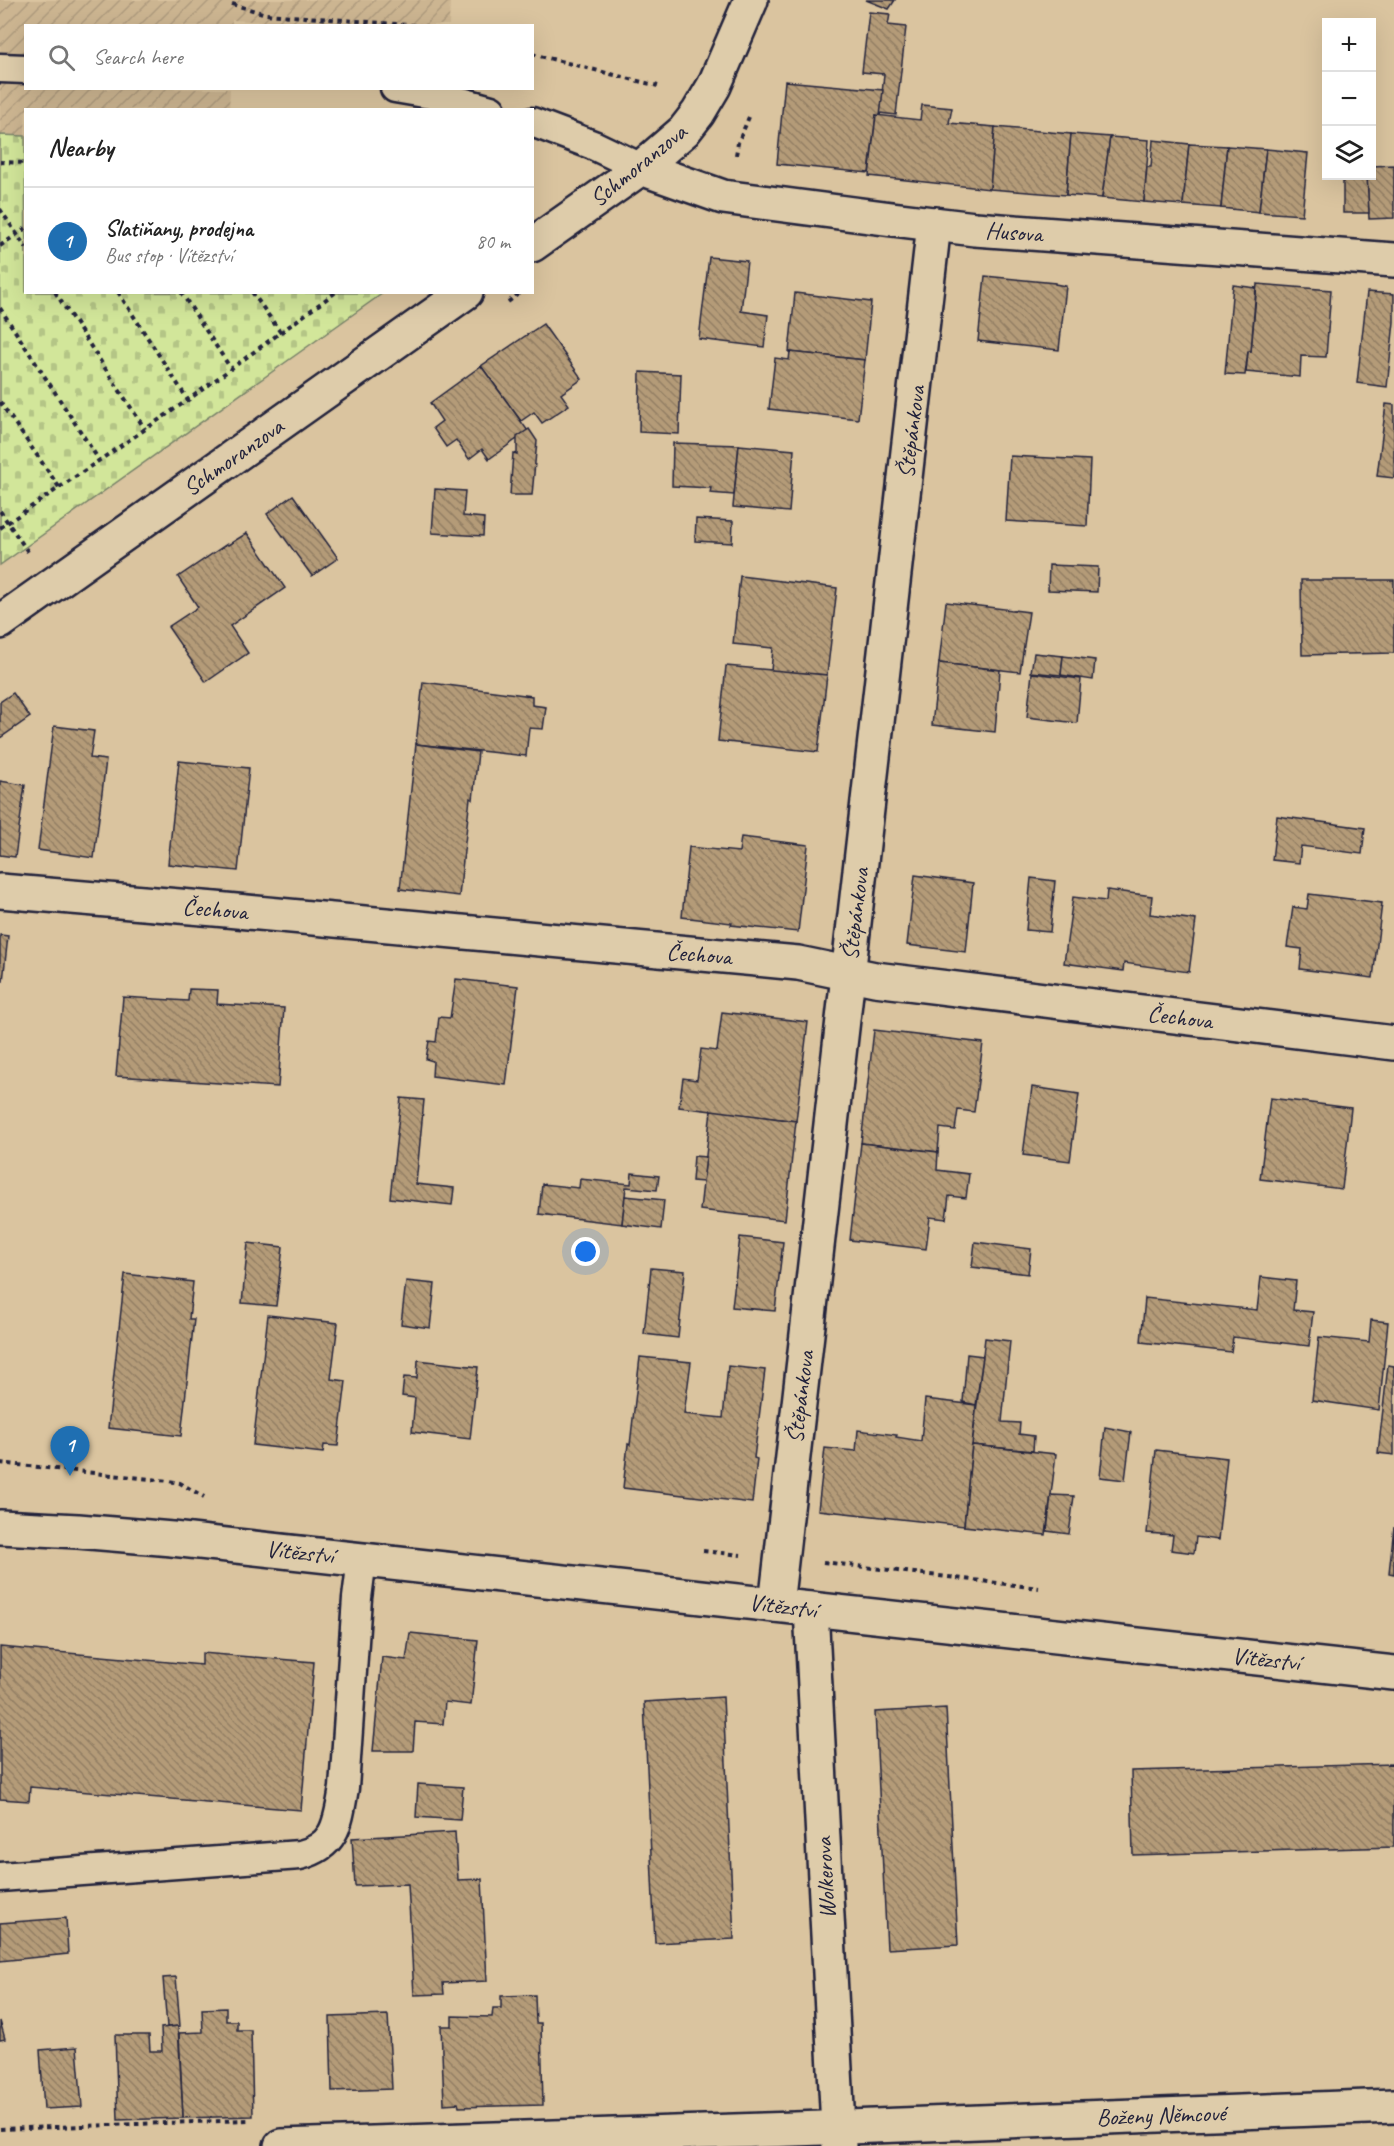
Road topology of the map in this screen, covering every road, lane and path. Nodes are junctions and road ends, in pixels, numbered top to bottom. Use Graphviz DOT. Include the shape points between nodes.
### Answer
graph roads {
  1 [pos="752,0"];
  2 [pos="232,4"];
  3 [pos="396,24"];
  4 [pos="534,55"];
  5 [pos="0,68"];
  6 [pos="24,69"];
  7 [pos="658,86"];
  8 [pos="407,90"];
  9 [pos="484,108"];
  10 [pos="534,123"];
  11 [pos="0,162"];
  12 [pos="24,163"];
  13 [pos="641,168"];
  14 [pos="0,209"];
  15 [pos="934,224"];
  16 [pos="24,229"];
  17 [pos="16,234"];
  18 [pos="534,244"];
  19 [pos="24,245"];
  20 [pos="0,246"];
  21 [pos="1394,260"];
  22 [pos="56,294"];
  23 [pos="119,294"];
  24 [pos="182,294"];
  25 [pos="253,294"];
  26 [pos="333,294"];
  27 [pos="463,294"];
  28 [pos="0,308"];
  29 [pos="281,333"];
  30 [pos="231,369"];
  31 [pos="188,400"];
  32 [pos="0,402"];
  33 [pos="145,429"];
  34 [pos="99,460"];
  35 [pos="59,487"];
  36 [pos="0,511"];
  37 [pos="8,522"];
  38 [pos="0,528"];
  39 [pos="0,622"];
  40 [pos="0,891"];
  41 [pos="849,972"];
  42 [pos="1394,1043"];
  43 [pos="0,1463"];
  44 [pos="210,1501"];
  45 [pos="0,1513"];
  46 [pos="0,1527"];
  47 [pos="172,1539"];
  48 [pos="693,1550"];
  49 [pos="362,1559"];
  50 [pos="781,1560"];
  51 [pos="1044,1588"];
  52 [pos="776,1605"];
  53 [pos="811,1609"];
  54 [pos="1394,1674"];
  55 [pos="0,1877"];
  56 [pos="1394,2106"];
  57 [pos="249,2120"];
  58 [pos="0,2129"];
  59 [pos="839,2137"];
  60 [pos="281,2146"];
  1 -- 13 [label="street, Schmoranzova" via="728,58 699,112"];
  2 -- 3 [label="path" via="266,14"];
  4 -- 7 [label="path"];
  5 -- 6 [label="lane"];
  8 -- 9 [label="lane"];
  10 -- 13 [label="lane"];
  11 -- 12 [label="path"];
  13 -- 15 [label="street, Husova" via="723,197"];
  13 -- 18 [label="street, Schmoranzova"];
  14 -- 17 [label="path"];
  15 -- 21 [label="street, Husova"];
  15 -- 41 [label="street, Štěpánkova"];
  16 -- 17 [label="path"];
  17 -- 19 [label="path"];
  17 -- 20 [label="path"];
  22 -- 33 [label="path"];
  23 -- 31 [label="path"];
  24 -- 30 [label="path"];
  25 -- 29 [label="path"];
  26 -- 29 [label="path"];
  27 -- 39 [label="street, Schmoranzova"];
  28 -- 34 [label="path"];
  29 -- 30 [label="path"];
  30 -- 31 [label="path"];
  31 -- 33 [label="path"];
  32 -- 35 [label="path"];
  33 -- 34 [label="path"];
  34 -- 35 [label="path"];
  35 -- 37 [label="path"];
  36 -- 37 [label="path"];
  37 -- 38 [label="path"];
  40 -- 41 [label="street, Čechova" via="798,963"];
  41 -- 42 [label="street, Čechova" via="875,979"];
  41 -- 50 [label="street, Štěpánkova"];
  43 -- 44 [label="path" via="169,1481 180,1483"];
  45 -- 47 [label="street, Vítězství"];
  46 -- 47 [label="street, Vítězství"];
  47 -- 49 [label="street, Vítězství"];
  48 -- 50 [label="path"];
  49 -- 52 [label="street, Vítězství"];
  49 -- 55 [label="lane" via="344,1788 340,1814 324,1845 300,1854"];
  50 -- 51 [label="path"];
  50 -- 52 [label="street, Štěpánkova"];
  52 -- 53 [label="street, Vítězství"];
  53 -- 54 [label="street, Vítězství"];
  53 -- 59 [label="street, Wolkerova"];
  56 -- 59 [label="street, Boženy Němcové"];
  57 -- 58 [label="path"];
  59 -- 60 [label="street, Boženy Němcové"];
}
